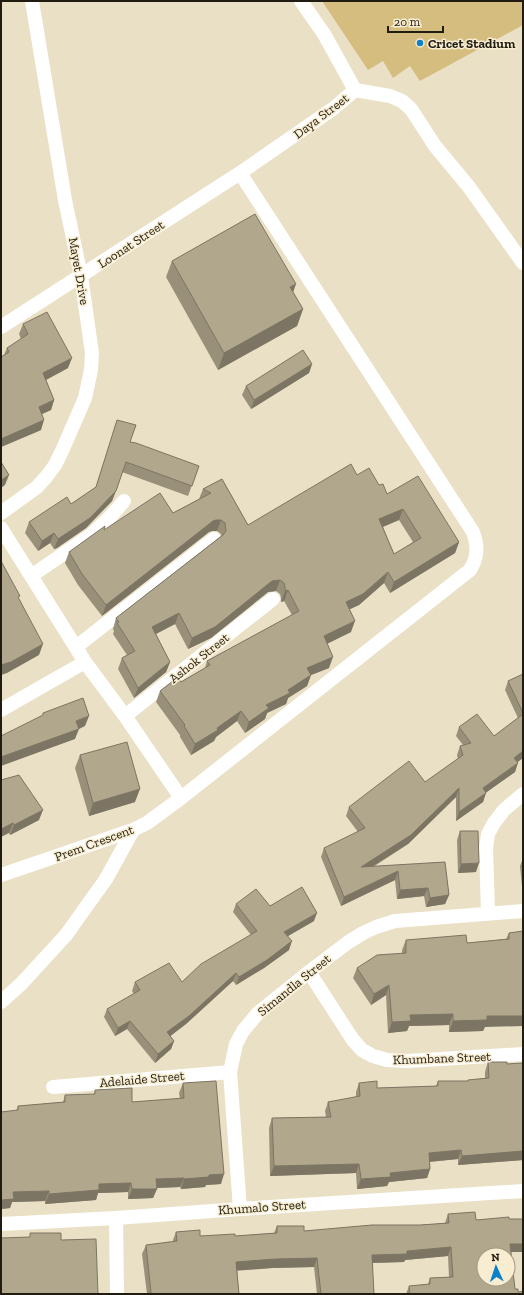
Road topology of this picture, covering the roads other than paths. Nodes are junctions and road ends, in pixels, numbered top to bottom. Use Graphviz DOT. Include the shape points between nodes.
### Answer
graph roads {
  1 [pos="32,1"];
  2 [pos="301,1"];
  3 [pos="355,90"];
  4 [pos="240,173"];
  5 [pos="523,263"];
  6 [pos="81,276"];
  7 [pos="1,327"];
  8 [pos="124,501"];
  9 [pos="1,513"];
  10 [pos="1,528"];
  11 [pos="214,539"];
  12 [pos="31,576"];
  13 [pos="273,599"];
  14 [pos="76,647"];
  15 [pos="85,662"];
  16 [pos="1,710"];
  17 [pos="125,716"];
  18 [pos="523,794"];
  19 [pos="181,798"];
  20 [pos="133,830"];
  21 [pos="1,874"];
  22 [pos="523,911"];
  23 [pos="488,914"];
  24 [pos="309,972"];
  25 [pos="1,1002"];
  26 [pos="523,1054"];
  27 [pos="230,1072"];
  28 [pos="53,1087"];
  29 [pos="523,1191"];
  30 [pos="240,1209"];
  31 [pos="116,1218"];
  32 [pos="1,1224"];
  33 [pos="117,1294"];
  1 -- 6 [label="street, Mayet Drive" via="65,200"];
  2 -- 3 [label="street, Daya Street" via="324,34"];
  3 -- 4 [label="street, Daya Street" via="334,108"];
  3 -- 5 [label="street" via="390,96 402,101 411,109 435,146 469,187"];
  4 -- 6 [label="street, Loonat Street"];
  4 -- 19 [label="street, Prem Crescent" via="465,517 477,543 477,553 470,570"];
  6 -- 7 [label="street, Loonat Street"];
  6 -- 9 [label="street, Mayet Drive" via="92,353 85,398 62,451 47,476 37,487"];
  8 -- 12 [label="street" via="91,535"];
  10 -- 12 [label="street"];
  11 -- 14 [label="street"];
  12 -- 14 [label="street"];
  13 -- 17 [label="street, Ashok Street"];
  14 -- 15 [label="street"];
  15 -- 16 [label="street"];
  15 -- 17 [label="street"];
  17 -- 19 [label="street"];
  18 -- 23 [label="street" via="504,810 488,834"];
  19 -- 20 [label="street, Prem Crescent"];
  20 -- 21 [label="street, Prem Crescent"];
  20 -- 25 [label="street" via="106,879 66,935"];
  22 -- 23 [label="street, Simandla Street"];
  23 -- 24 [label="street, Simandla Street" via="395,921 376,927 347,943"];
  24 -- 26 [label="street, Khumbane Street" via="352,1040 373,1056 407,1061"];
  24 -- 27 [label="street, Simandla Street" via="258,1013 243,1031 236,1044"];
  27 -- 28 [label="street, Adelaide Street"];
  27 -- 30 [label="street, Simandla Street"];
  29 -- 30 [label="street, Khumalo Street"];
  30 -- 31 [label="street, Khumalo Street"];
  31 -- 32 [label="street, Khumalo Street"];
  31 -- 33 [label="street"];
}
